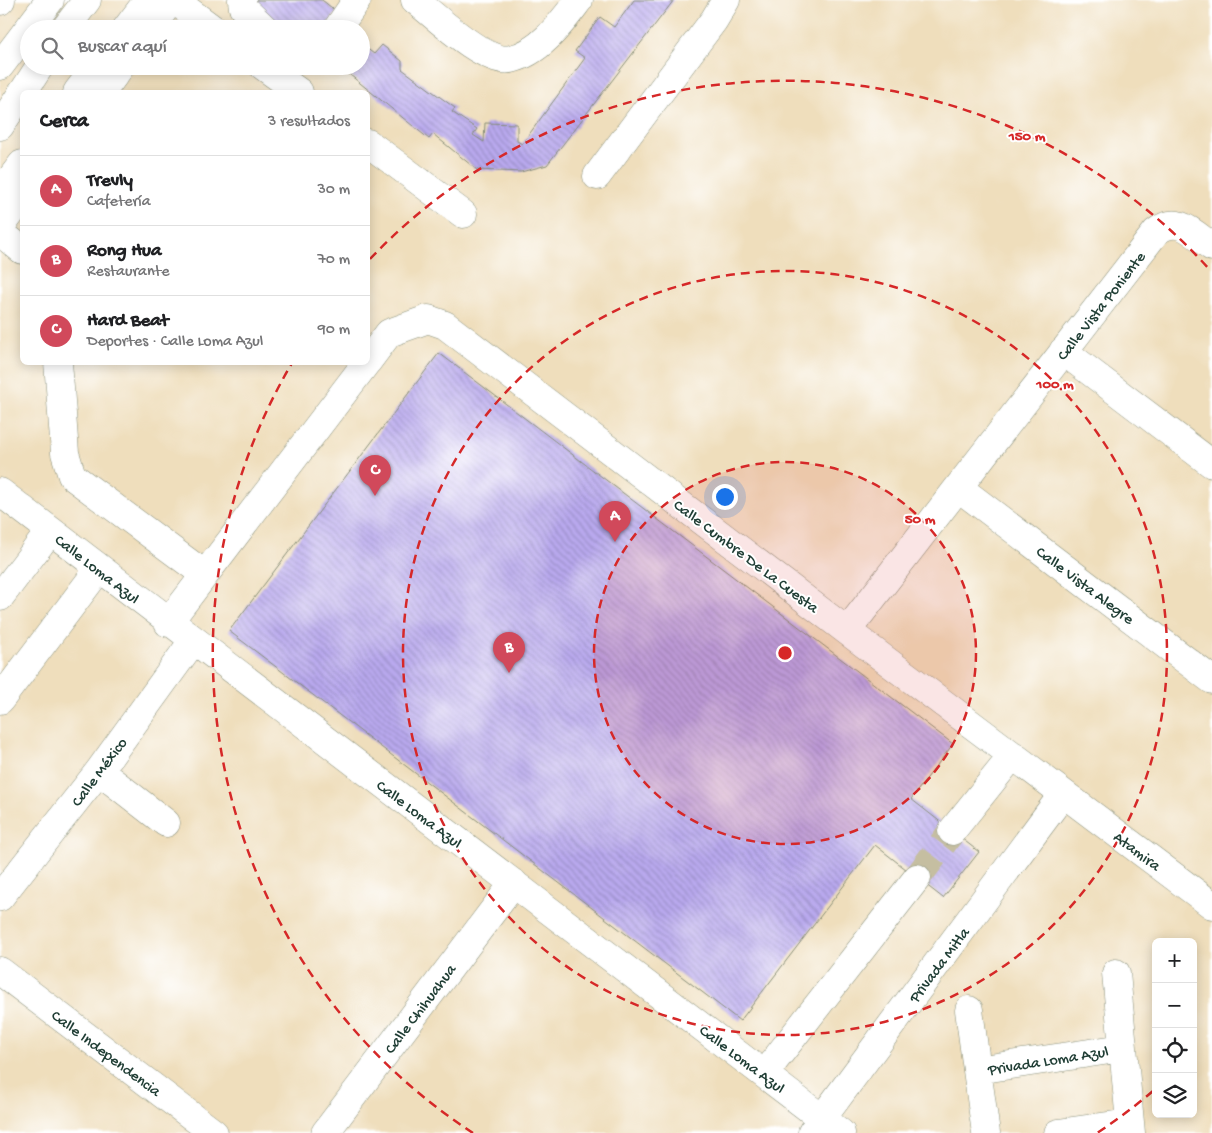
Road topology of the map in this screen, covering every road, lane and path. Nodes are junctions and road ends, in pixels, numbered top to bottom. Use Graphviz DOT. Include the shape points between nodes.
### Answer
graph roads {
  1 [pos="50,0"];
  2 [pos="87,0"];
  3 [pos="148,0"];
  4 [pos="172,0"];
  5 [pos="242,0"];
  6 [pos="357,0"];
  7 [pos="415,0"];
  8 [pos="726,0"];
  9 [pos="573,2"];
  10 [pos="35,20"];
  11 [pos="72,20"];
  12 [pos="133,20"];
  13 [pos="157,20"];
  14 [pos="200,20"];
  15 [pos="256,20"];
  16 [pos="343,20"];
  17 [pos="20,40"];
  18 [pos="0,66"];
  19 [pos="34,75"];
  20 [pos="90,75"];
  21 [pos="115,75"];
  22 [pos="276,75"];
  23 [pos="25,90"];
  24 [pos="79,90"];
  25 [pos="104,90"];
  26 [pos="296,90"];
  27 [pos="20,97"];
  28 [pos="0,126"];
  29 [pos="370,144"];
  30 [pos="20,167"];
  31 [pos="597,176"];
  32 [pos="0,193"];
  33 [pos="20,201"];
  34 [pos="463,214"];
  35 [pos="0,228"];
  36 [pos="0,232"];
  37 [pos="1212,246"];
  38 [pos="20,248"];
  39 [pos="1063,352"];
  40 [pos="370,358"];
  41 [pos="58,365"];
  42 [pos="365,365"];
  43 [pos="1212,464"];
  44 [pos="959,488"];
  45 [pos="0,492"];
  46 [pos="50,532"];
  47 [pos="9,566"];
  48 [pos="99,569"];
  49 [pos="204,574"];
  50 [pos="0,597"];
  51 [pos="168,622"];
  52 [pos="847,631"];
  53 [pos="193,641"];
  54 [pos="1212,680"];
  55 [pos="0,700"];
  56 [pos="1013,755"];
  57 [pos="99,771"];
  58 [pos="1063,794"];
  59 [pos="166,823"];
  60 [pos="952,830"];
  61 [pos="916,878"];
  62 [pos="514,883"];
  63 [pos="0,898"];
  64 [pos="1212,905"];
  65 [pos="0,971"];
  66 [pos="1116,973"];
  67 [pos="968,1010"];
  68 [pos="1123,1048"];
  69 [pos="977,1070"];
  70 [pos="764,1074"];
  71 [pos="825,1128"];
  72 [pos="1130,1128"];
  73 [pos="214,1133"];
  74 [pos="325,1133"];
  75 [pos="986,1133"];
  76 [pos="1058,1133"];
  1 -- 10 [label="street"];
  2 -- 11 [label="street"];
  3 -- 12 [label="street"];
  4 -- 13 [label="street"];
  4 -- 14 [label="street"];
  5 -- 15 [label="street" via="243,8"];
  6 -- 16 [label="street"];
  7 -- 9 [label="street" via="490,56 509,60 536,46 559,25"];
  8 -- 31 [label="street"];
  17 -- 18 [label="street"];
  19 -- 23 [label="street"];
  20 -- 24 [label="street"];
  21 -- 25 [label="street"];
  22 -- 26 [label="street"];
  27 -- 28 [label="street"];
  29 -- 34 [label="street"];
  30 -- 32 [label="street"];
  33 -- 35 [label="street"];
  36 -- 38 [label="street"];
  37 -- 39 [label="street, Calle Vista Poniente" via="1188,228 1174,223 1165,224"];
  39 -- 43 [label="street"];
  39 -- 44 [label="street, Calle Vista Poniente"];
  40 -- 52 [label="street, Calle Cumbre De La Cuesta" via="390,333 428,320 445,325"];
  41 -- 49 [label="street" via="65,453 72,476"];
  42 -- 49 [label="street"];
  44 -- 52 [label="street, Calle Vista Poniente"];
  44 -- 54 [label="street, Calle Vista Alegre"];
  45 -- 46 [label="street, Calle Loma Azul"];
  46 -- 47 [label="street"];
  46 -- 48 [label="street, Calle Loma Azul"];
  47 -- 50 [label="street"];
  48 -- 51 [label="street, Calle Loma Azul"];
  48 -- 55 [label="street"];
  49 -- 51 [label="street"];
  51 -- 53 [label="street, Calle Loma Azul"];
  52 -- 56 [label="street, Calle Cumbre De La Cuesta"];
  53 -- 57 [label="street, Calle México"];
  53 -- 62 [label="street, Calle Loma Azul"];
  56 -- 58 [label="street, Calle Cumbre De La Cuesta"];
  56 -- 60 [label="street"];
  57 -- 59 [label="street"];
  57 -- 63 [label="street, Calle México"];
  58 -- 64 [label="street, Atamira"];
  58 -- 71 [label="street, Privada Mitla"];
  61 -- 70 [label="street"];
  62 -- 70 [label="street, Calle Loma Azul"];
  62 -- 74 [label="street, Calle Chihuahua"];
  65 -- 73 [label="street, Calle Independencia"];
  66 -- 68 [label="street, Privada Loma Azul"];
  67 -- 69 [label="street"];
  68 -- 69 [label="street, Privada Loma Azul"];
  68 -- 72 [label="street, Privada Loma Azul"];
  69 -- 75 [label="street, Privada Loma Azul"];
  70 -- 71 [label="street, Calle Loma Azul"];
  72 -- 76 [label="street, Privada Loma Azul"];
}
